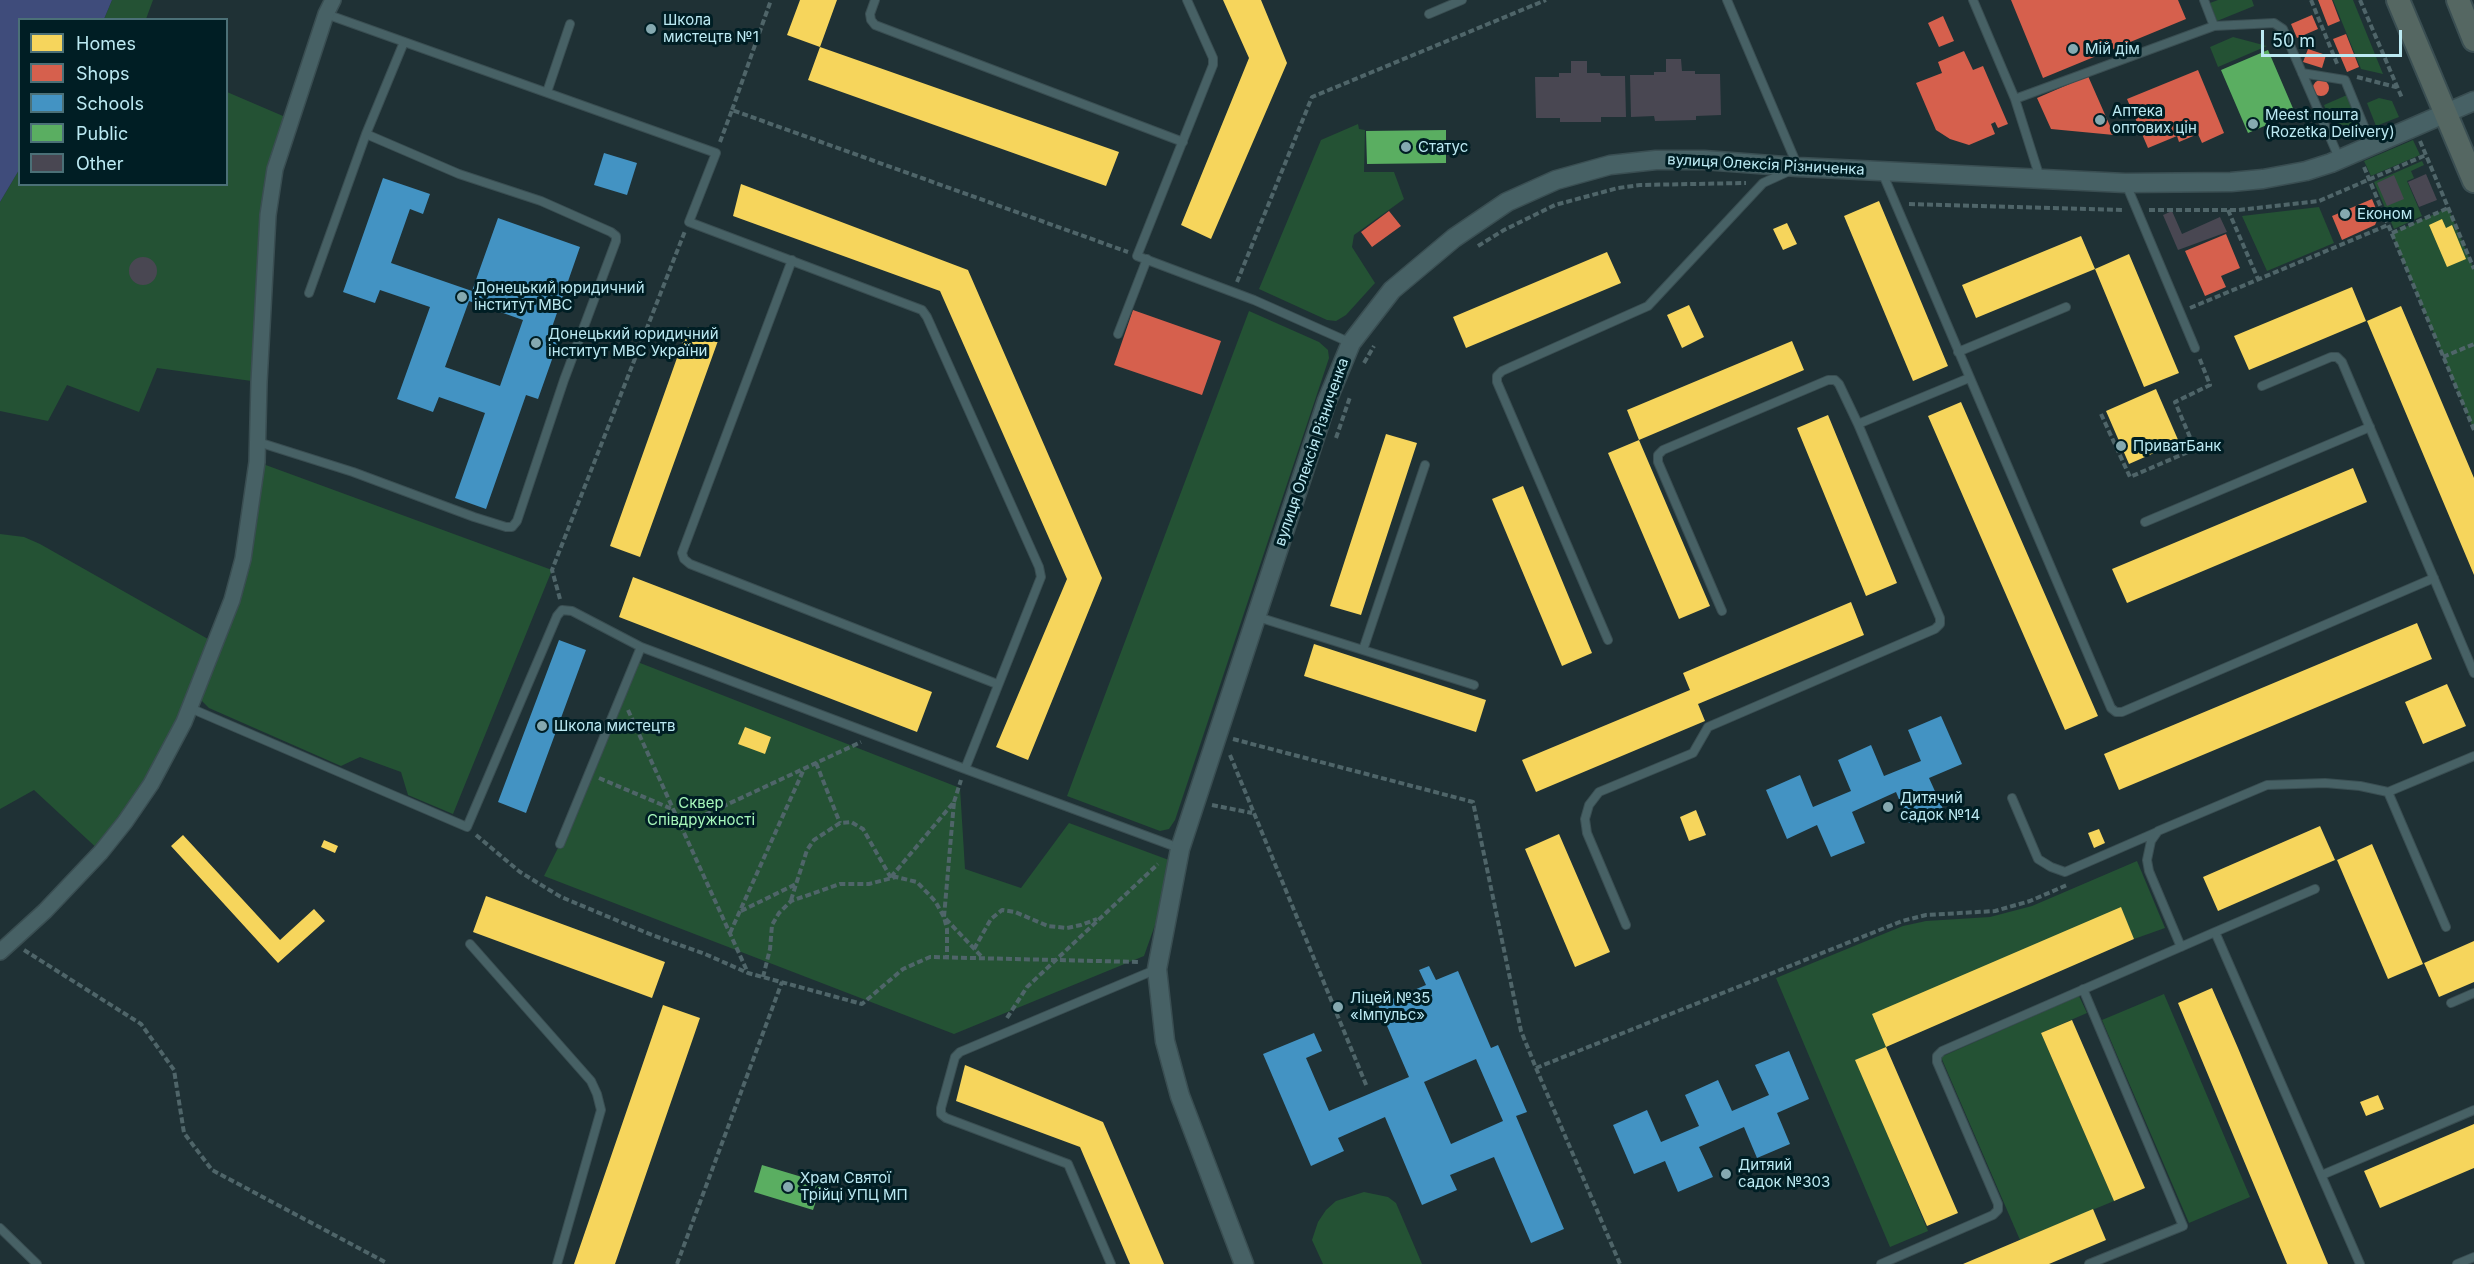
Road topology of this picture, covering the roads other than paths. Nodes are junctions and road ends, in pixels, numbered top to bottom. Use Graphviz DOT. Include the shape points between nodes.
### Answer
graph roads {
  1 [pos="333,0"];
  2 [pos="875,0"];
  3 [pos="1187,0"];
  4 [pos="1462,0"];
  5 [pos="1726,0"];
  6 [pos="1973,0"];
  7 [pos="2204,0"];
  8 [pos="2398,0"];
  9 [pos="2458,0"];
  10 [pos="326,14"];
  11 [pos="1429,14"];
  12 [pos="570,24"];
  13 [pos="2214,26"];
  14 [pos="2474,40"];
  15 [pos="404,42"];
  16 [pos="2302,73"];
  17 [pos="548,92"];
  18 [pos="2015,99"];
  19 [pos="2474,101"];
  20 [pos="2446,114"];
  21 [pos="366,134"];
  22 [pos="1183,142"];
  23 [pos="2365,149"];
  24 [pos="2340,160"];
  25 [pos="1798,167"];
  26 [pos="1881,171"];
  27 [pos="2040,178"];
  28 [pos="2474,181"];
  29 [pos="2125,183"];
  30 [pos="792,260"];
  31 [pos="1148,260"];
  32 [pos="309,293"];
  33 [pos="2066,307"];
  34 [pos="1118,334"];
  35 [pos="1351,343"];
  36 [pos="2195,348"];
  37 [pos="1958,352"];
  38 [pos="1968,378"];
  39 [pos="2262,386"];
  40 [pos="1857,424"];
  41 [pos="2370,427"];
  42 [pos="258,442"];
  43 [pos="1425,465"];
  44 [pos="2145,522"];
  45 [pos="2434,578"];
  46 [pos="1722,611"];
  47 [pos="1256,616"];
  48 [pos="1608,640"];
  49 [pos="641,647"];
  50 [pos="1363,650"];
  51 [pos="2474,673"];
  52 [pos="997,684"];
  53 [pos="1474,685"];
  54 [pos="190,708"];
  55 [pos="2474,756"];
  56 [pos="965,769"];
  57 [pos="2388,792"];
  58 [pos="2012,798"];
  59 [pos="2158,831"];
  60 [pos="560,844"];
  61 [pos="1176,847"];
  62 [pos="2315,890"];
  63 [pos="1626,925"];
  64 [pos="2446,927"];
  65 [pos="2215,932"];
  66 [pos="470,944"];
  67 [pos="5,947"];
  68 [pos="2181,947"];
  69 [pos="1149,966"];
  70 [pos="2083,989"];
  71 [pos="2474,993"];
  72 [pos="2451,1003"];
  73 [pos="2474,1110"];
  74 [pos="2322,1175"];
  75 [pos="0,1228"];
  76 [pos="2474,1257"];
  77 [pos="37,1264"];
  78 [pos="557,1264"];
  79 [pos="1111,1264"];
  80 [pos="1244,1264"];
  81 [pos="1881,1264"];
  82 [pos="2089,1264"];
  83 [pos="2360,1264"];
  84 [pos="2457,1264"];
  1 -- 10 [label="street"];
  2 -- 22 [label="lane" via="870,14 875,25"];
  3 -- 22 [label="lane" via="1213,65"];
  4 -- 11 [label="lane"];
  5 -- 25 [label="lane"];
  6 -- 18 [label="lane"];
  7 -- 13 [label="lane"];
  8 -- 20 [label="main road"];
  9 -- 14 [label="main road"];
  10 -- 15 [label="lane"];
  10 -- 42 [label="street" via="275,169 267,227"];
  12 -- 17 [label="lane"];
  13 -- 16 [label="lane" via="2279,25"];
  13 -- 18 [label="lane"];
  15 -- 17 [label="lane"];
  15 -- 21 [label="lane"];
  16 -- 23 [label="lane" via="2343,77"];
  16 -- 24 [label="lane"];
  17 -- 30 [label="lane" via="716,153 689,222"];
  18 -- 27 [label="lane"];
  19 -- 20 [label="street, вулиця Олексія Різниченка"];
  20 -- 23 [label="street, вулиця Олексія Різниченка"];
  20 -- 28 [label="main road"];
  21 -- 32 [label="lane"];
  21 -- 42 [label="lane" via="459,174 541,201 611,232 616,241 512,527"];
  22 -- 31 [label="lane" via="1137,256"];
  23 -- 24 [label="street, вулиця Олексія Різниченка"];
  24 -- 29 [label="street, вулиця Олексія Різниченка" via="2263,180"];
  25 -- 26 [label="street, вулиця Олексія Різниченка"];
  25 -- 35 [label="street, вулиця Олексія Різниченка" via="1656,160 1610,165 1556,180 1507,202 1454,238 1392,290"];
  25 -- 48 [label="lane" via="1763,183 1648,306 1497,376"];
  26 -- 27 [label="street, вулиця Олексія Різниченка"];
  26 -- 37 [label="lane"];
  27 -- 29 [label="street, вулиця Олексія Різниченка"];
  29 -- 36 [label="lane"];
  30 -- 52 [label="lane" via="915,306 927,317 1040,567 1038,586"];
  30 -- 52 [label="lane" via="682,553 684,559"];
  31 -- 34 [label="lane"];
  31 -- 35 [label="lane"];
  33 -- 37 [label="lane"];
  35 -- 47 [label="street, вулиця Олексія Різниченка" via="1327,401"];
  37 -- 38 [label="lane"];
  38 -- 40 [label="lane"];
  38 -- 45 [label="lane" via="2116,712"];
  39 -- 41 [label="lane" via="2337,357"];
  40 -- 46 [label="lane" via="1839,384 1828,380 1658,455"];
  40 -- 63 [label="lane" via="1940,624 1708,727 1693,753 1599,792 1589,805 1587,833"];
  41 -- 44 [label="lane"];
  41 -- 45 [label="lane"];
  42 -- 54 [label="street" via="243,559 232,600"];
  43 -- 50 [label="lane"];
  45 -- 51 [label="lane"];
  47 -- 50 [label="lane"];
  47 -- 61 [label="street, вулиця Олексія Різниченка"];
  49 -- 54 [label="lane" via="572,611 562,610 466,827"];
  49 -- 56 [label="lane"];
  49 -- 60 [label="lane"];
  50 -- 53 [label="lane"];
  52 -- 56 [label="lane"];
  54 -- 67 [label="street" via="151,784 125,822 58,898"];
  55 -- 57 [label="lane"];
  56 -- 61 [label="lane"];
  57 -- 59 [label="lane" via="2325,783 2267,785"];
  57 -- 64 [label="lane"];
  58 -- 59 [label="lane" via="2038,859 2065,872"];
  59 -- 68 [label="lane" via="2151,841 2149,871"];
  61 -- 69 [label="street, вулиця Олексія Різниченка"];
  62 -- 65 [label="lane"];
  65 -- 68 [label="lane"];
  65 -- 74 [label="lane"];
  66 -- 78 [label="lane" via="591,1081 597,1094 601,1110"];
  68 -- 70 [label="lane"];
  69 -- 79 [label="lane" via="957,1054 941,1108 946,1118 1068,1164"];
  69 -- 80 [label="street, вулиця Олексія Різниченка" via="1180,1095"];
  70 -- 81 [label="lane" via="1937,1056 1998,1210"];
  70 -- 82 [label="lane" via="2183,1226"];
  71 -- 72 [label="lane"];
  73 -- 74 [label="lane"];
  74 -- 83 [label="lane"];
  75 -- 77 [label="lane"];
  76 -- 84 [label="lane"];
}
